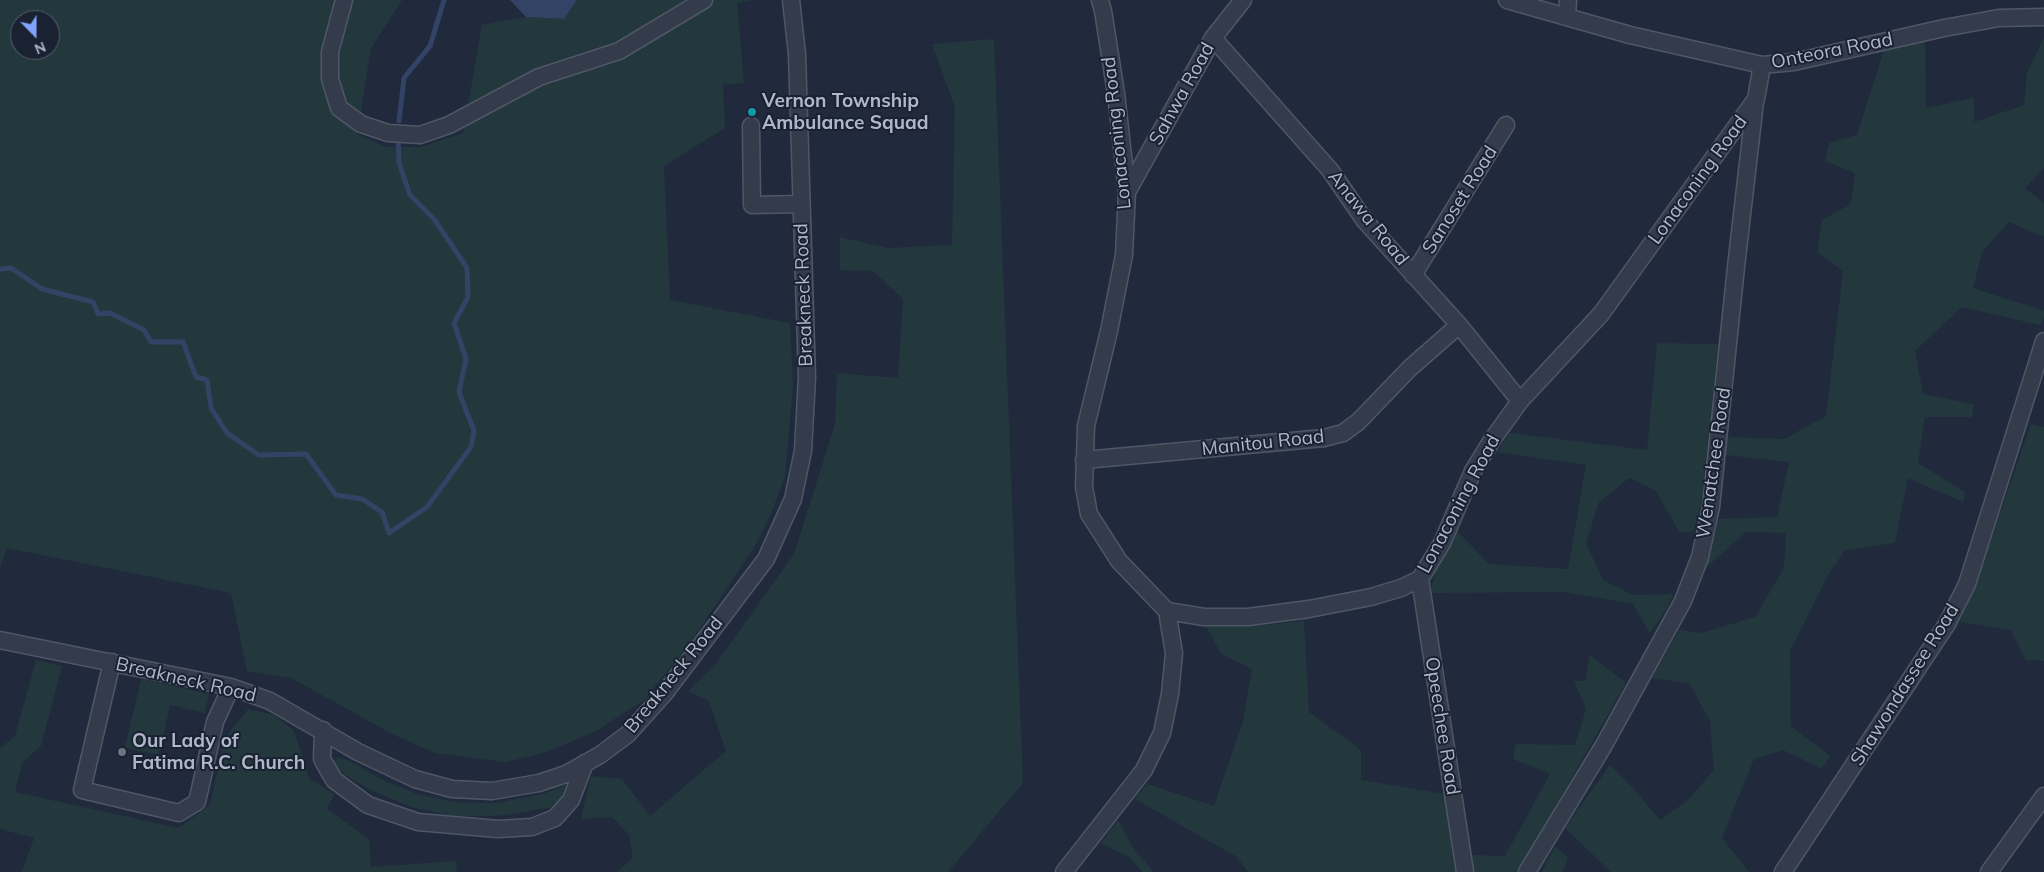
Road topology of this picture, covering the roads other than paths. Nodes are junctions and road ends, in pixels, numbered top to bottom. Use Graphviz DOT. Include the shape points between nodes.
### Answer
graph roads {
  1 [pos="344,0"];
  2 [pos="702,0"];
  3 [pos="791,0"];
  4 [pos="1100,0"];
  5 [pos="1243,0"];
  6 [pos="1507,0"];
  7 [pos="1568,0"];
  8 [pos="1567,17"];
  9 [pos="2044,17"];
  10 [pos="1213,38"];
  11 [pos="1762,64"];
  12 [pos="1756,99"];
  13 [pos="1506,125"];
  14 [pos="751,126"];
  15 [pos="1127,192"];
  16 [pos="801,204"];
  17 [pos="1413,275"];
  18 [pos="1459,325"];
  19 [pos="2044,341"];
  20 [pos="1520,401"];
  21 [pos="1084,460"];
  22 [pos="1420,579"];
  23 [pos="1167,611"];
  24 [pos="0,640"];
  25 [pos="112,662"];
  26 [pos="231,687"];
  27 [pos="323,730"];
  28 [pos="585,763"];
  29 [pos="2044,796"];
  30 [pos="1064,872"];
  31 [pos="1465,872"];
  32 [pos="1527,872"];
  33 [pos="1783,872"];
  34 [pos="1989,872"];
  1 -- 2 [label="street" via="330,52 330,79 339,108 360,124 388,133 420,135 449,125 540,77 619,51"];
  3 -- 16 [label="street, Breakneck Road"];
  4 -- 15 [label="street, Lonaconing Road" via="1116,93"];
  5 -- 10 [label="street, Sahwa Road"];
  6 -- 8 [label="street, Onteora Road"];
  7 -- 8 [label="street"];
  8 -- 11 [label="street, Onteora Road" via="1630,35"];
  9 -- 11 [label="street, Onteora Road" via="1990,20 1794,62"];
  10 -- 15 [label="street, Sahwa Road"];
  10 -- 17 [label="street, Anawa Road" via="1330,170 1364,221"];
  11 -- 12 [label="street, Lonaconing Road"];
  12 -- 20 [label="street, Lonaconing Road" via="1601,314"];
  12 -- 32 [label="street, Wenatchee Road" via="1712,498 1700,557 1670,626 1604,745"];
  13 -- 17 [label="street, Sanoset Road"];
  14 -- 16 [label="street" via="752,205"];
  15 -- 21 [label="street, Lonaconing Road" via="1124,255 1086,426"];
  16 -- 28 [label="street, Breakneck Road" via="807,377 803,451 793,499 766,559 664,694 628,734"];
  17 -- 18 [label="street, Anawa Road"];
  18 -- 20 [label="street, Anawa Road"];
  18 -- 21 [label="street, Manitou Road" via="1343,433 1324,438"];
  19 -- 33 [label="street, Shawondassee Road" via="1963,592 1947,624"];
  20 -- 22 [label="street, Lonaconing Road" via="1473,471 1442,543"];
  21 -- 23 [label="street, Lonaconing Road" via="1089,514 1119,561"];
  22 -- 23 [label="street, Lonaconing Road" via="1371,597 1248,617 1204,617"];
  22 -- 31 [label="street, Opeechee Road"];
  23 -- 30 [label="street" via="1174,653 1162,732 1144,770"];
  24 -- 25 [label="street, Breakneck Road"];
  25 -- 26 [label="street, Breakneck Road"];
  25 -- 26 [label="street" via="82,790 179,813 198,802 215,722"];
  26 -- 27 [label="street, Breakneck Road" via="270,701"];
  27 -- 28 [label="street, Breakneck Road" via="358,752 415,779 452,789 492,791 539,783 566,774"];
  27 -- 28 [label="street" via="322,759 334,780 368,805 418,822 498,829 532,827 555,818 571,800"];
  29 -- 34 [label="street"];
}
